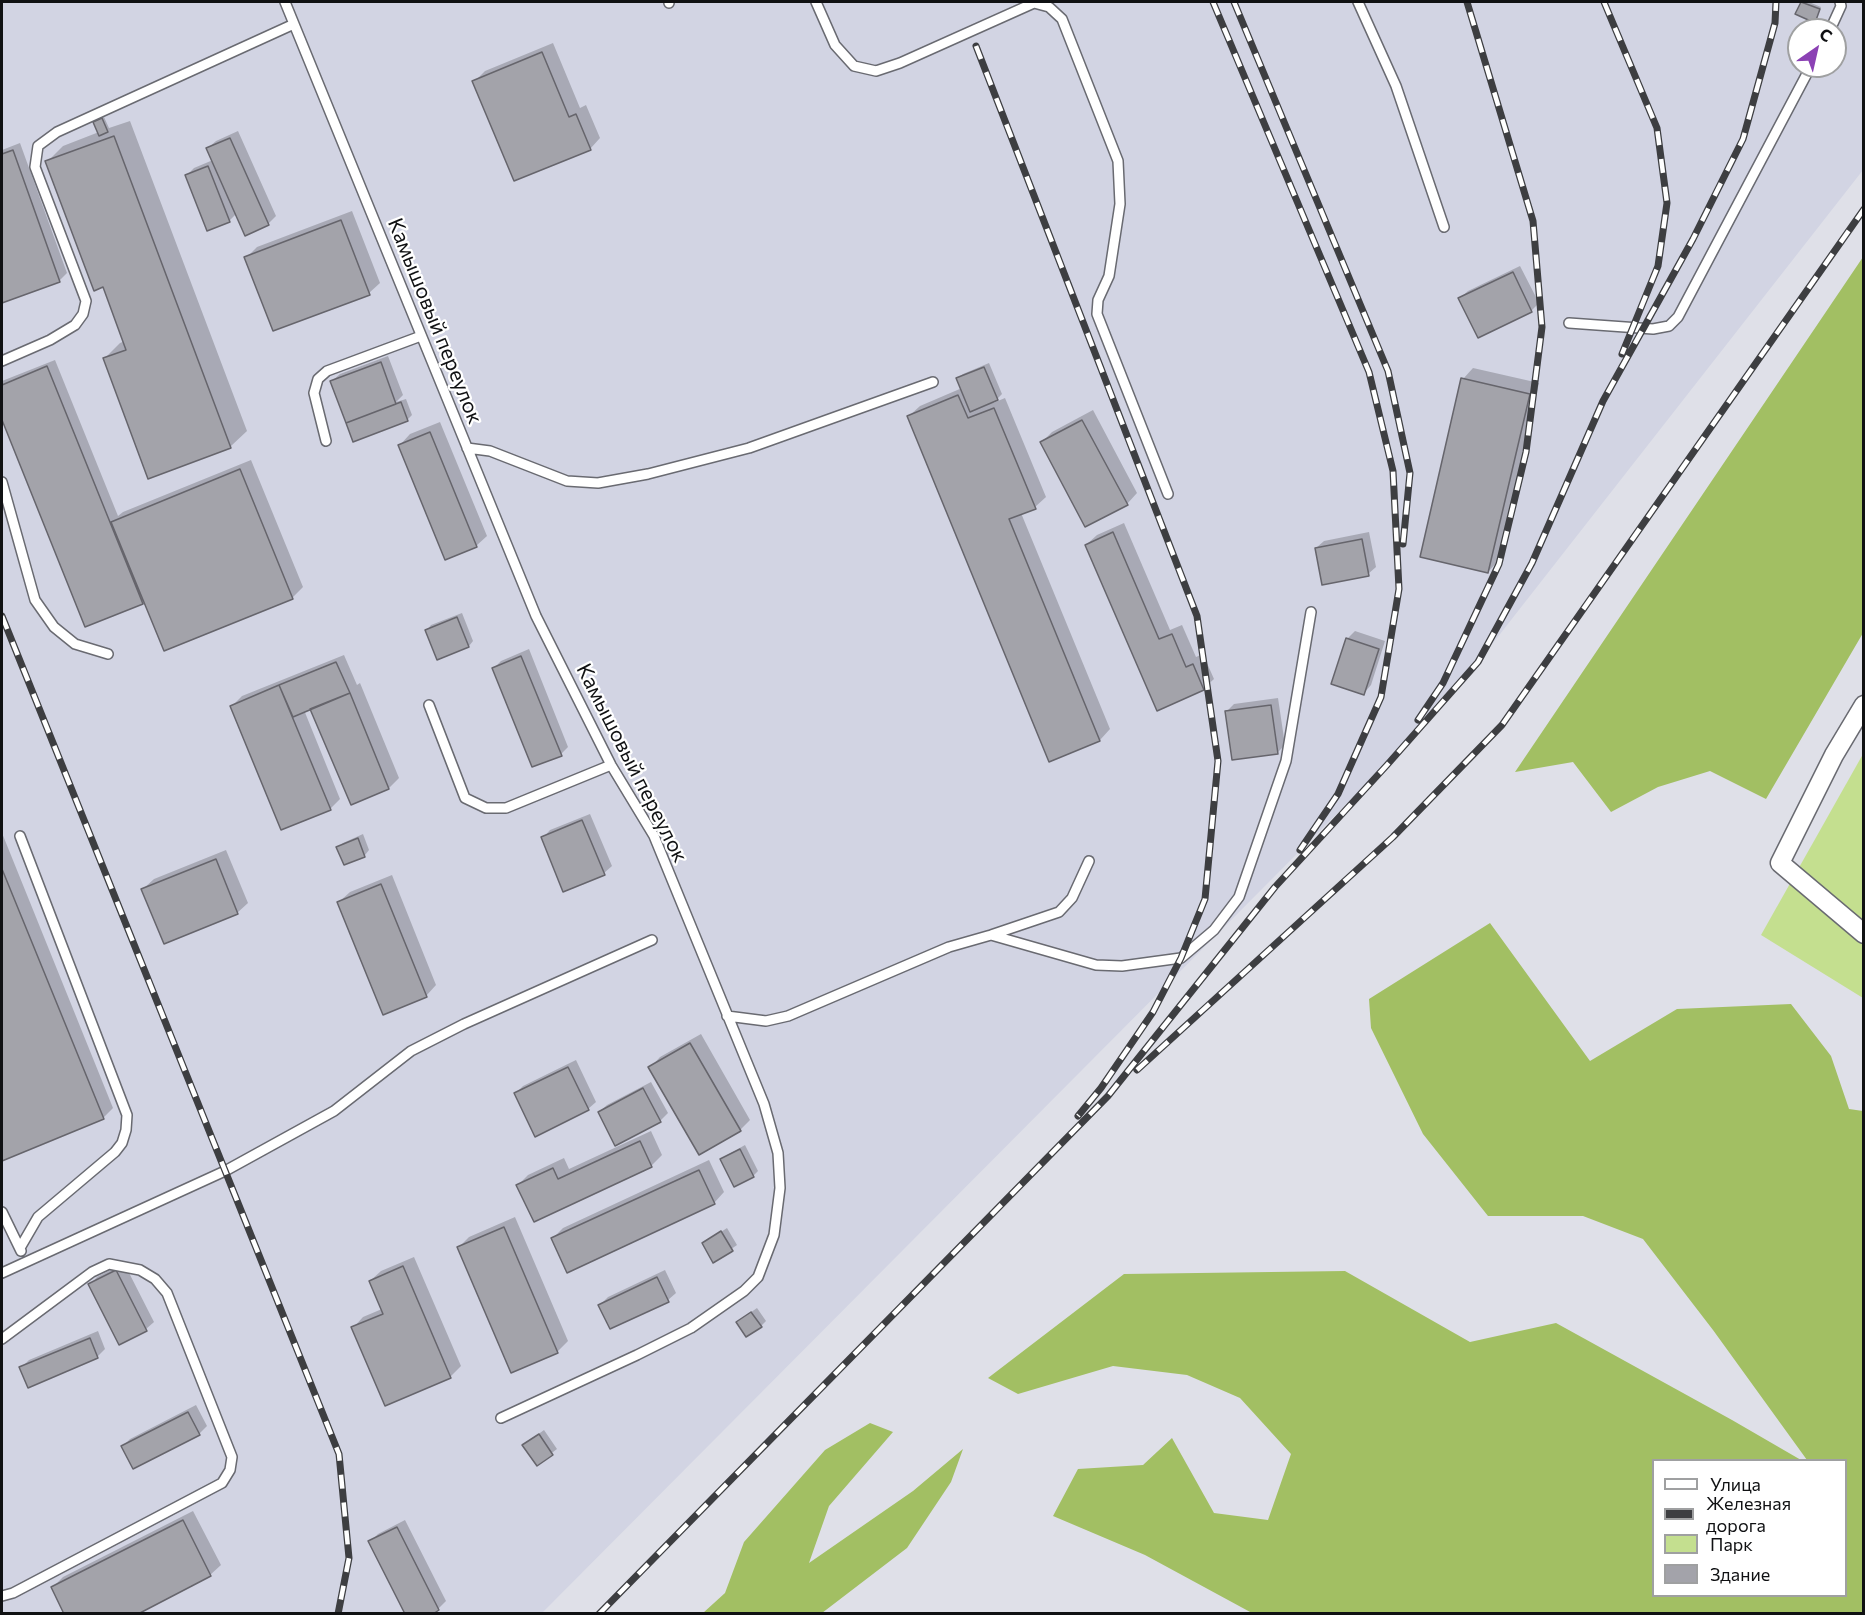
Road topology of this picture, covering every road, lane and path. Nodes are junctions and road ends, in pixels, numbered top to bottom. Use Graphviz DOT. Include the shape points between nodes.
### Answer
graph roads {
  1 [pos="285,2"];
  2 [pos="816,2"];
  3 [pos="1358,2"];
  4 [pos="1840,2"];
  5 [pos="1836,18"];
  6 [pos="294,24"];
  7 [pos="1805,78"];
  8 [pos="1444,227"];
  9 [pos="1569,323"];
  10 [pos="421,336"];
  11 [pos="2,361"];
  12 [pos="933,382"];
  13 [pos="326,441"];
  14 [pos="467,448"];
  15 [pos="2,482"];
  16 [pos="1168,494"];
  17 [pos="1311,612"];
  18 [pos="108,654"];
  19 [pos="429,705"];
  20 [pos="1863,705"];
  21 [pos="611,765"];
  22 [pos="20,836"];
  23 [pos="1089,861"];
  24 [pos="1863,934"];
  25 [pos="991,935"];
  26 [pos="652,939"];
  27 [pos="727,1016"];
  28 [pos="2,1212"];
  29 [pos="20,1248"];
  30 [pos="26,1261"];
  31 [pos="2,1273"];
  32 [pos="2,1339"];
  33 [pos="501,1419"];
  34 [pos="2,1596"];
  1 -- 6 [label="lane, Камышовый переулок"];
  2 -- 16 [label="lane" via="836,45 854,66 876,71 1034,3 1049,7 1062,19 1118,161 1120,204 1109,276 1098,300 1097,314"];
  3 -- 8 [label="lane" via="1396,86"];
  4 -- 5 [label="lane"];
  6 -- 10 [label="lane, Камышовый переулок"];
  6 -- 11 [label="lane" via="57,132 38,146 35,167 86,302 75,325"];
  7 -- 9 [label="lane" via="1678,317 1669,326 1653,329"];
  10 -- 13 [label="lane" via="327,371 318,379 314,393"];
  10 -- 14 [label="lane, Камышовый переулок"];
  12 -- 14 [label="lane" via="749,448 598,483 567,481 490,451"];
  14 -- 21 [label="lane, Камышовый переулок" via="536,616"];
  15 -- 18 [label="lane" via="35,600 54,627 75,644"];
  17 -- 25 [label="lane" via="1286,761 1239,897 1214,930 1182,958 1122,966 1096,965"];
  19 -- 21 [label="lane" via="465,798 486,808 506,808"];
  20 -- 24 [label="street" via="1833,755 1780,863"];
  21 -- 27 [label="lane, Камышовый переулок" via="654,836"];
  22 -- 29 [label="lane" via="127,1115 124,1137 115,1152 38,1217"];
  23 -- 25 [label="lane" via="1072,898 1059,912"];
  25 -- 27 [label="lane" via="949,947 788,1016 766,1021"];
  26 -- 30 [label="lane" via="422,1046 334,1111 225,1171"];
  27 -- 33 [label="lane, Камышовый переулок" via="764,1104 778,1153 780,1188 774,1235 758,1277 691,1328"];
  28 -- 29 [label="lane"];
  29 -- 30 [label="lane"];
  30 -- 31 [label="lane"];
  32 -- 34 [label="lane" via="92,1272 109,1264 140,1270 167,1293 232,1457 222,1483"];
}
